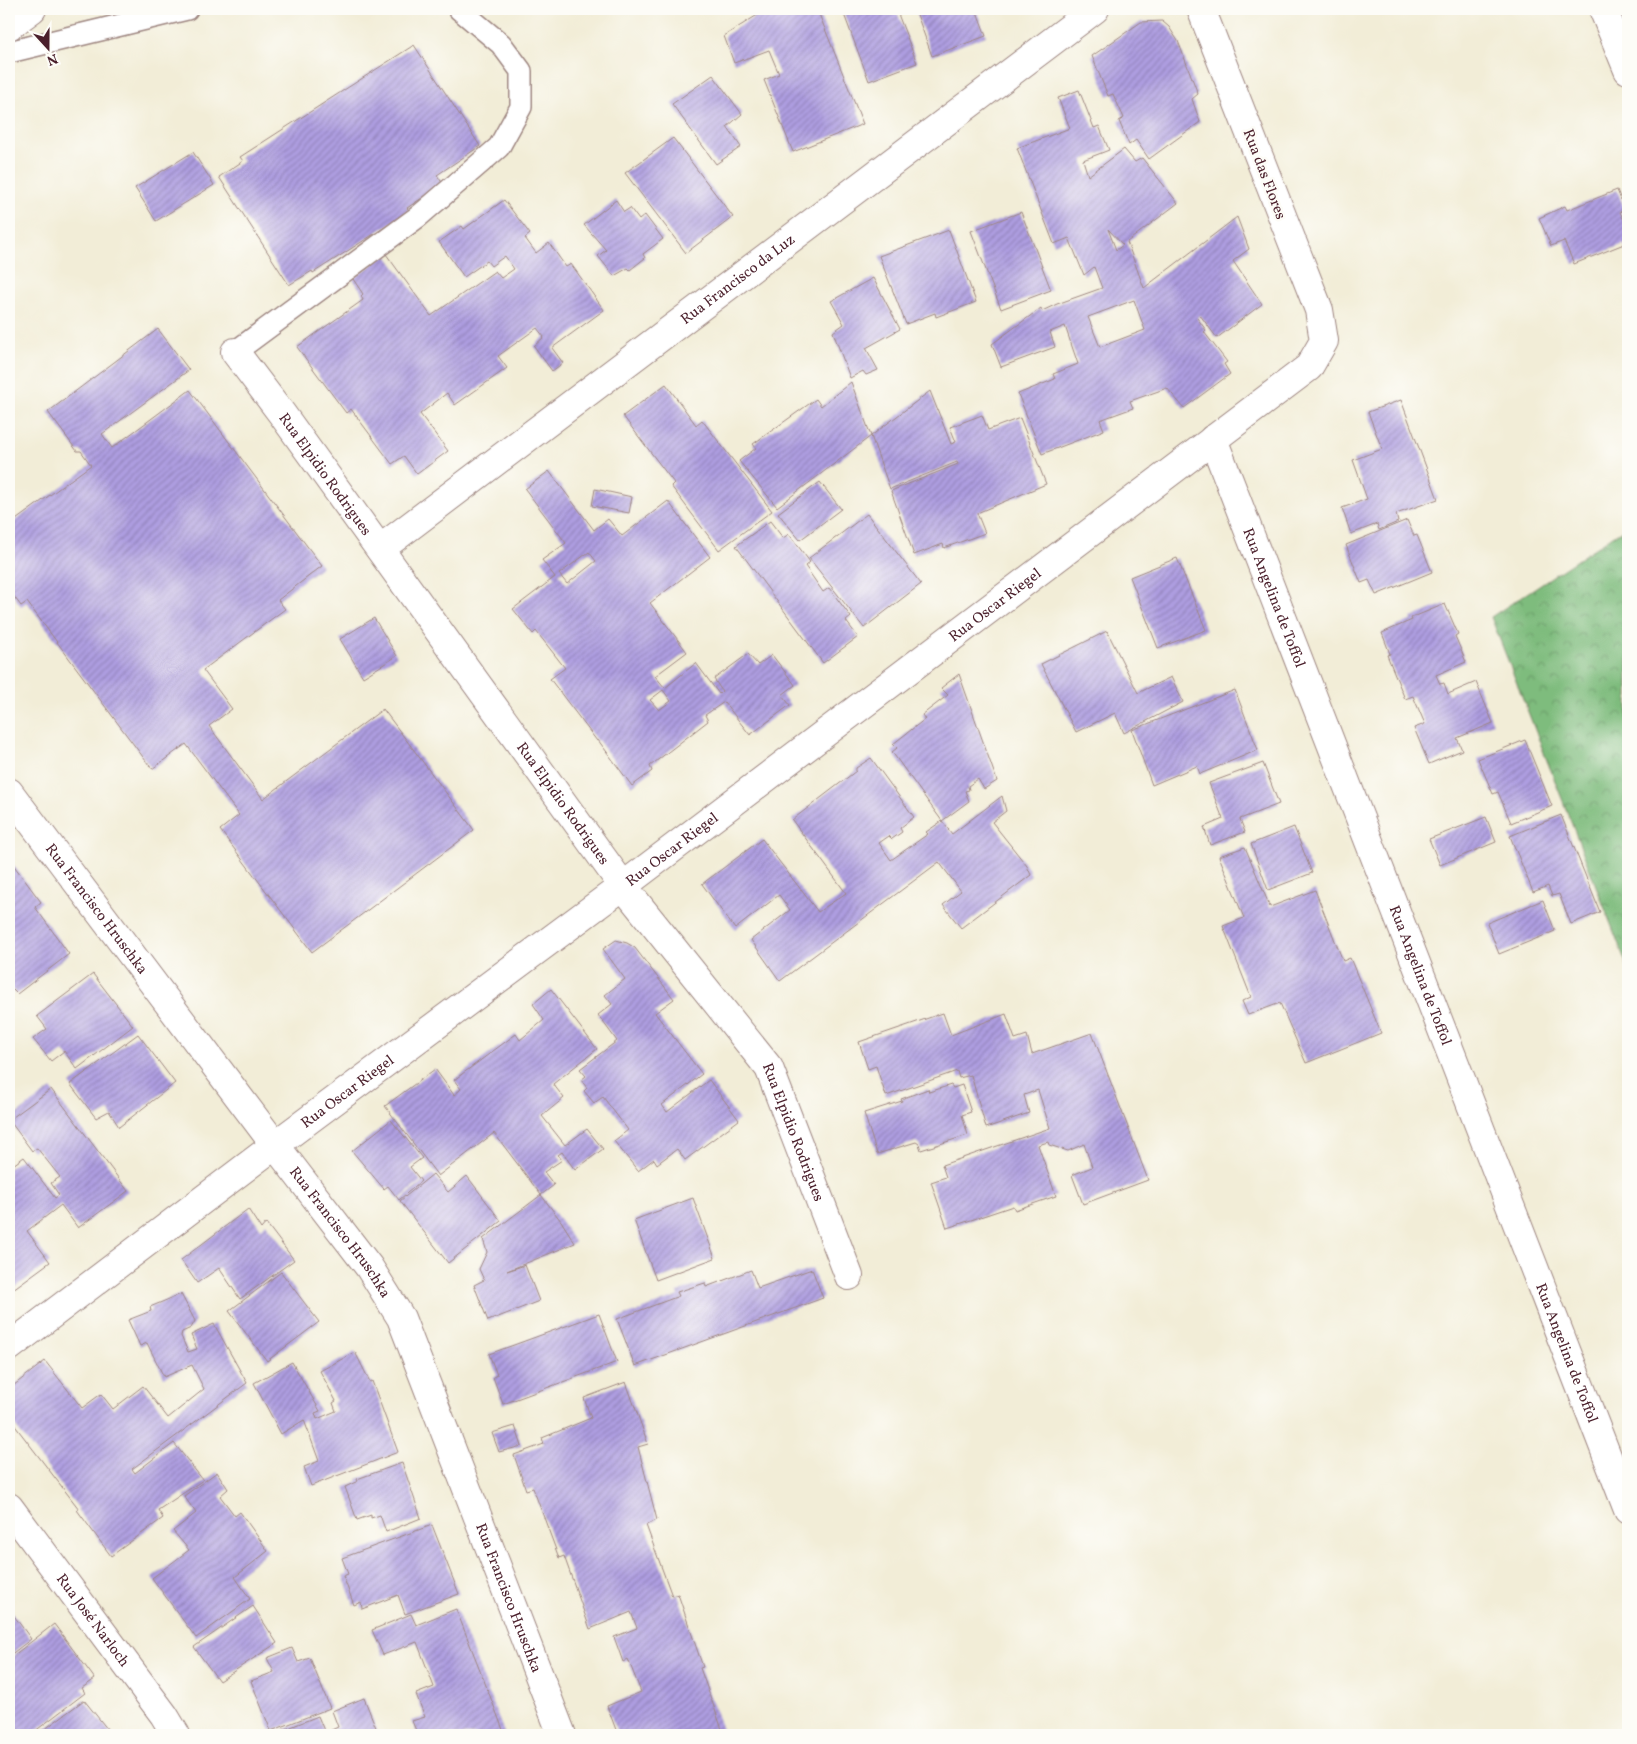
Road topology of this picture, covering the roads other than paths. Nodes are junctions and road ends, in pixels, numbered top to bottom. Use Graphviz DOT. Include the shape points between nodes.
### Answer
graph roads {
  1 [pos="32,9"];
  2 [pos="187,9"];
  3 [pos="459,9"];
  4 [pos="1095,9"];
  5 [pos="1200,9"];
  6 [pos="1603,9"];
  7 [pos="9,26"];
  8 [pos="9,52"];
  9 [pos="1628,70"];
  10 [pos="1324,341"];
  11 [pos="235,352"];
  12 [pos="1213,439"];
  13 [pos="380,549"];
  14 [pos="9,792"];
  15 [pos="623,886"];
  16 [pos="274,1145"];
  17 [pos="850,1276"];
  18 [pos="9,1348"];
  19 [pos="9,1507"];
  20 [pos="1628,1510"];
  21 [pos="176,1735"];
  22 [pos="562,1735"];
  1 -- 7 [label="street"];
  2 -- 8 [label="lane"];
  3 -- 11 [label="lane" via="501,44 521,71 521,107 499,147 418,216"];
  4 -- 13 [label="street, Rua Francisco da Luz"];
  5 -- 10 [label="street, Rua das Flores" via="1318,310"];
  6 -- 9 [label="street"];
  10 -- 12 [label="street, Rua Oscar Riegel" via="1308,367"];
  11 -- 13 [label="street, Rua Elpidio Rodrigues"];
  12 -- 15 [label="street, Rua Oscar Riegel"];
  12 -- 20 [label="street, Rua Angelina de Toffol"];
  13 -- 15 [label="street, Rua Elpidio Rodrigues"];
  14 -- 16 [label="street, Rua Francisco Hruschka"];
  15 -- 16 [label="street, Rua Oscar Riegel"];
  15 -- 17 [label="street, Rua Elpidio Rodrigues" via="769,1068"];
  16 -- 18 [label="street, Rua Oscar Riegel"];
  16 -- 22 [label="street, Rua Francisco Hruschka" via="369,1267 401,1318"];
  19 -- 21 [label="street, Rua José Narloch"];
}
